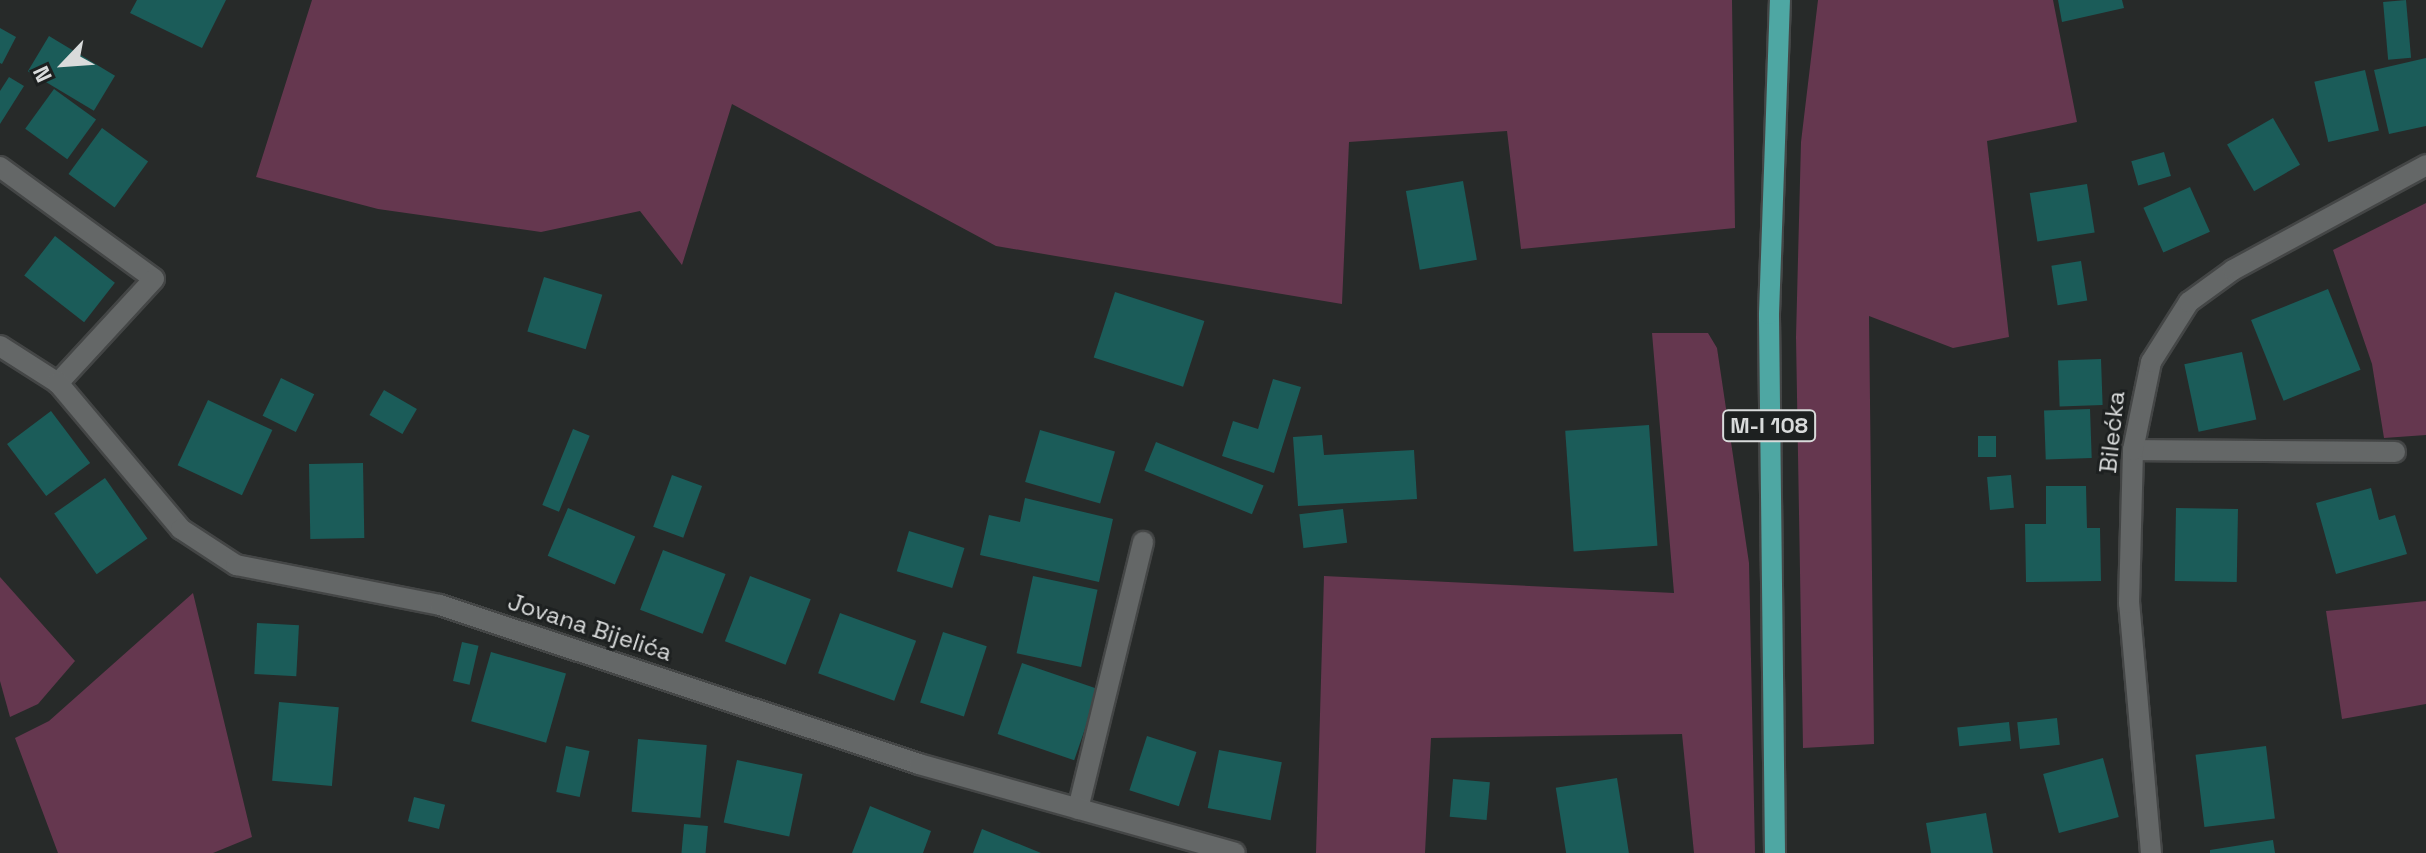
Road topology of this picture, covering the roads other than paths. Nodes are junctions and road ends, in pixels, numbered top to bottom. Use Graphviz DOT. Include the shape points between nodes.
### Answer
graph roads {
  1 [pos="1788,0"];
  2 [pos="1780,10"];
  3 [pos="2426,165"];
  4 [pos="0,167"];
  5 [pos="0,346"];
  6 [pos="58,383"];
  7 [pos="2133,450"];
  8 [pos="2395,452"];
  9 [pos="1143,542"];
  10 [pos="1078,809"];
  11 [pos="1235,853"];
  12 [pos="1775,853"];
  13 [pos="2151,853"];
  1 -- 2 [label="main road"];
  2 -- 12 [label="main road, M-I 108" via="1769,314"];
  3 -- 7 [label="street, Bilećka" via="2311,224 2189,302 2151,362"];
  4 -- 6 [label="street" via="154,279"];
  5 -- 6 [label="street, Jovana Bijelića"];
  6 -- 10 [label="street, Jovana Bijelića" via="181,529 236,565 440,605"];
  7 -- 8 [label="street"];
  7 -- 13 [label="street, Bilećka" via="2129,603"];
  9 -- 10 [label="street"];
  10 -- 11 [label="street, Jovana Bijelića"];
}
